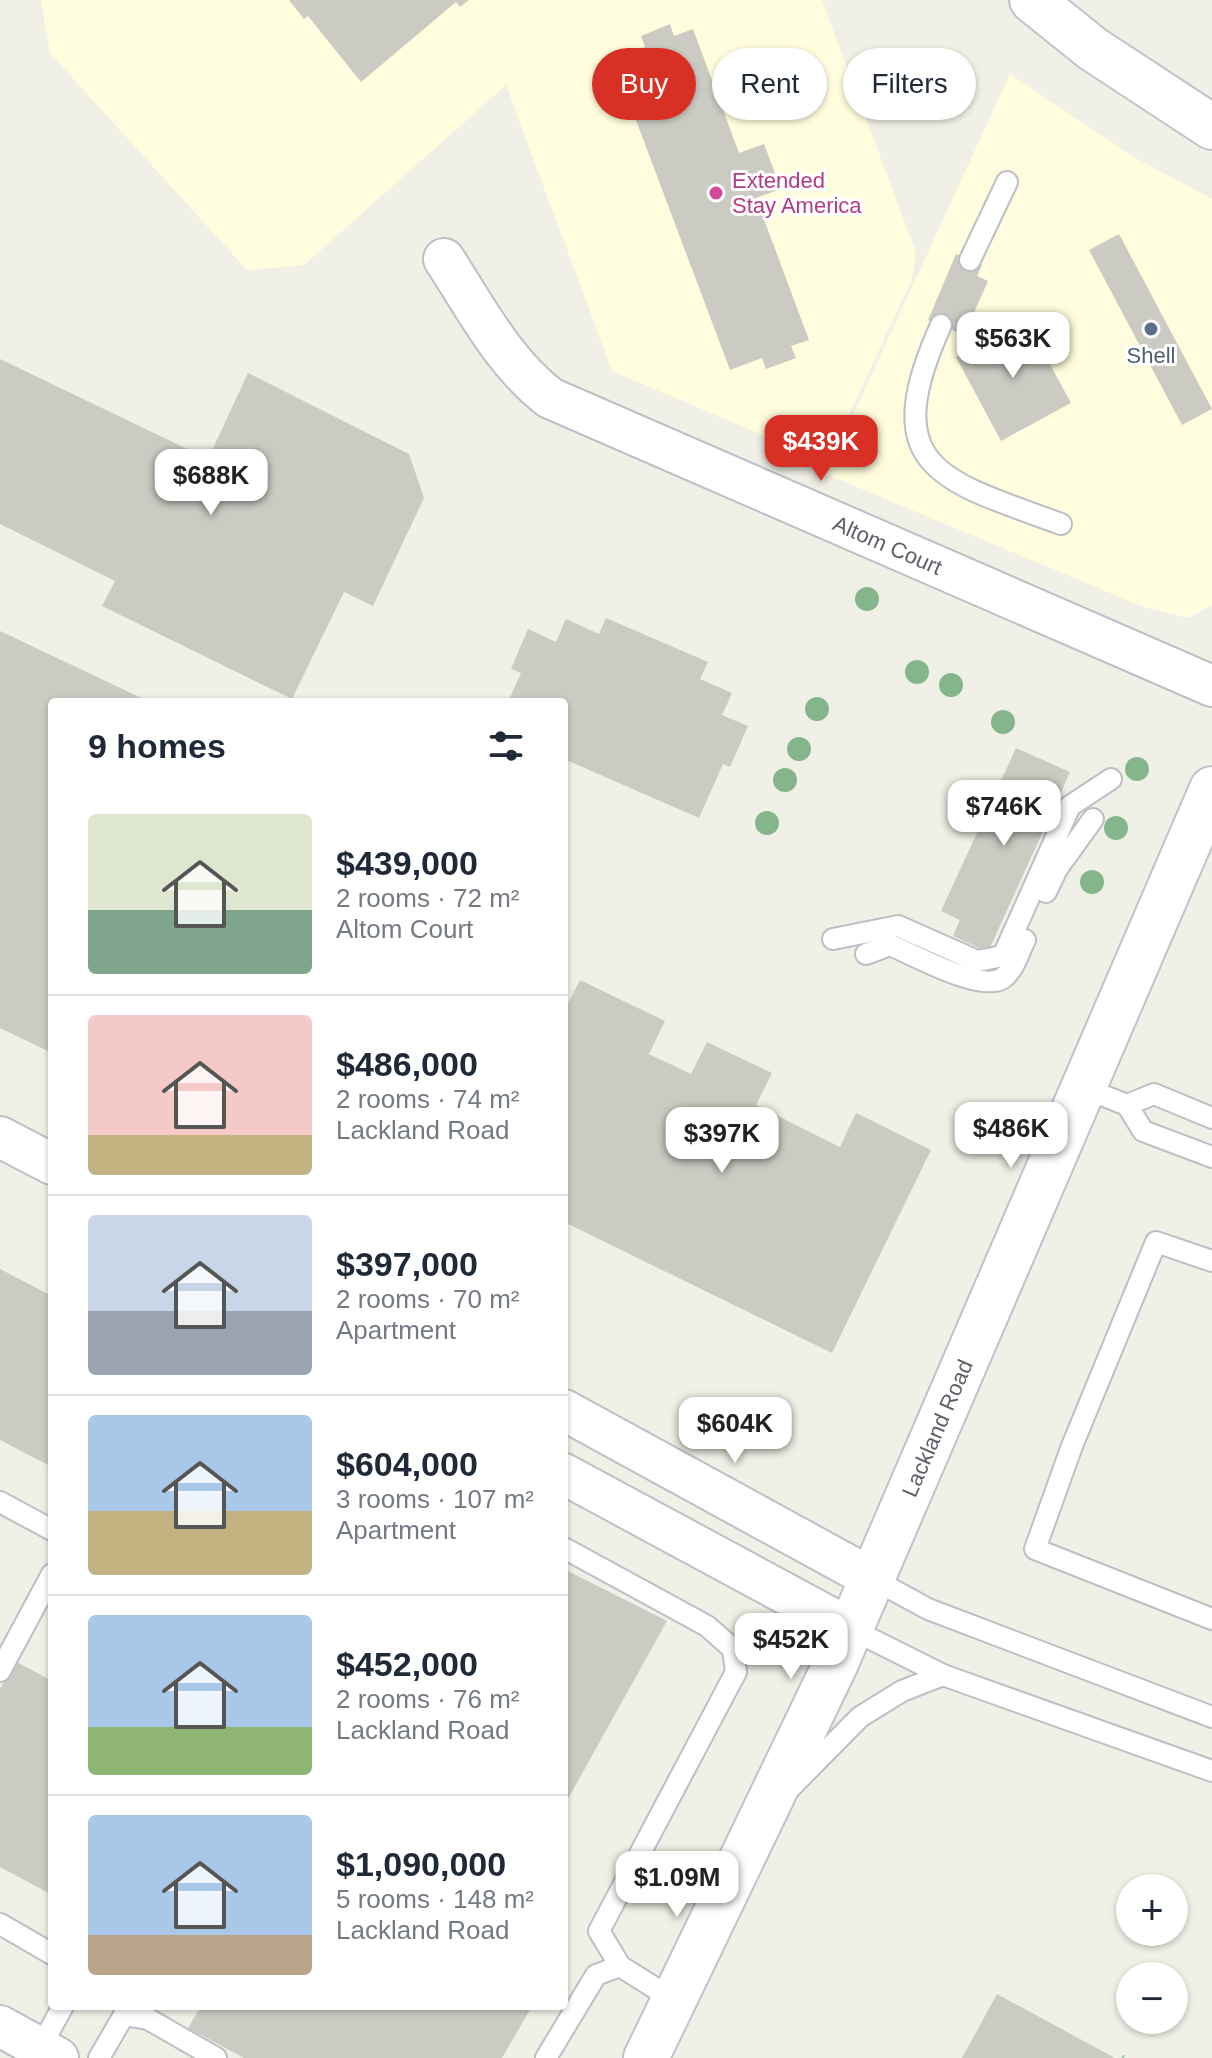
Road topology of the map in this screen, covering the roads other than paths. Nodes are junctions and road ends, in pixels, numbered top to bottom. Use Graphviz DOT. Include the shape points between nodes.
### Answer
graph roads {
  1 [pos="1032,0"];
  2 [pos="1212,127"];
  3 [pos="1007,182"];
  4 [pos="444,259"];
  5 [pos="970,260"];
  6 [pos="941,325"];
  7 [pos="1061,524"];
  8 [pos="1212,686"];
  9 [pos="1111,779"];
  10 [pos="1212,789"];
  11 [pos="1093,819"];
  12 [pos="833,939"];
  13 [pos="866,954"];
  14 [pos="1084,1088"];
  15 [pos="1127,1105"];
  16 [pos="1212,1118"];
  17 [pos="0,1137"];
  18 [pos="1212,1157"];
  19 [pos="48,1162"];
  20 [pos="1212,1261"];
  21 [pos="568,1412"];
  22 [pos="568,1476"];
  23 [pos="0,1502"];
  24 [pos="48,1528"];
  25 [pos="568,1550"];
  26 [pos="873,1579"];
  27 [pos="48,1581"];
  28 [pos="1212,1619"];
  29 [pos="851,1629"];
  30 [pos="0,1671"];
  31 [pos="943,1675"];
  32 [pos="1212,1717"];
  33 [pos="1212,1771"];
  34 [pos="768,1810"];
  35 [pos="0,1924"];
  36 [pos="48,1952"];
  37 [pos="620,1966"];
  38 [pos="674,2000"];
  39 [pos="62,2010"];
  40 [pos="127,2010"];
  41 [pos="0,2026"];
  42 [pos="49,2053"];
  43 [pos="99,2058"];
  44 [pos="216,2058"];
  45 [pos="546,2058"];
  46 [pos="646,2058"];
  1 -- 2 [label="street" via="1117,66"];
  3 -- 5 [label="lane"];
  4 -- 8 [label="street, Altom Court" via="505,354 550,398"];
  6 -- 7 [label="lane" via="914,402 913,423 923,451 948,478"];
  9 -- 12 [label="lane" via="1070,806 1003,956 977,961 898,926"];
  10 -- 14 [label="street, Lackland Road"];
  11 -- 13 [label="lane" via="1057,869 1002,980 981,984 890,945"];
  14 -- 15 [label="lane"];
  14 -- 26 [label="street, Lackland Road"];
  15 -- 16 [label="lane" via="1154,1094"];
  15 -- 18 [label="lane" via="1143,1131"];
  17 -- 19 [label="street"];
  20 -- 28 [label="lane" via="1156,1242 1035,1549"];
  21 -- 26 [label="street"];
  22 -- 29 [label="street"];
  23 -- 24 [label="lane"];
  25 -- 37 [label="lane" via="707,1626 733,1649 736,1672 599,1931"];
  26 -- 29 [label="street, Lackland Road"];
  26 -- 32 [label="lane" via="928,1609"];
  27 -- 30 [label="lane"];
  29 -- 31 [label="lane"];
  29 -- 34 [label="street, Lackland Road"];
  31 -- 33 [label="lane"];
  31 -- 34 [label="lane" via="902,1691 860,1717"];
  34 -- 38 [label="street, Lackland Road"];
  35 -- 36 [label="lane"];
  37 -- 38 [label="lane"];
  37 -- 45 [label="lane" via="596,1975"];
  38 -- 46 [label="street, Lackland Road"];
  39 -- 42 [label="lane"];
  40 -- 43 [label="lane"];
  40 -- 44 [label="lane"];
  41 -- 42 [label="street"];
}
